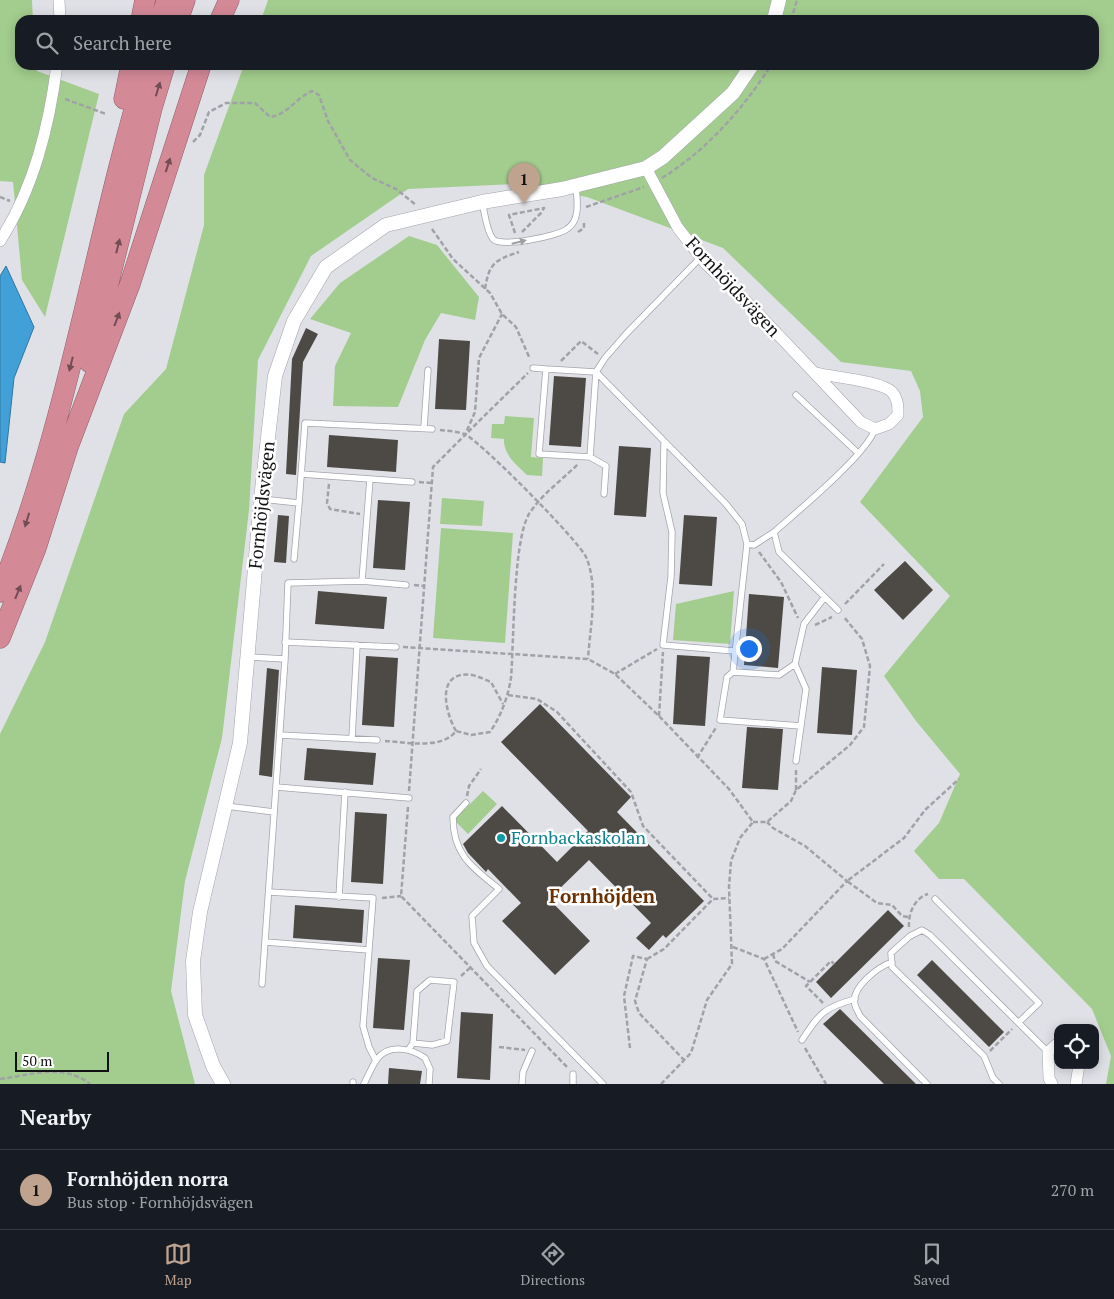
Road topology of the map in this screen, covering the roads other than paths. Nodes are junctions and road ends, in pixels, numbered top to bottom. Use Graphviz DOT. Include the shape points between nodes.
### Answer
graph roads {
  1 [pos="59,0"];
  2 [pos="145,0"];
  3 [pos="167,0"];
  4 [pos="185,0"];
  5 [pos="229,0"];
  6 [pos="779,0"];
  7 [pos="60,15"];
  8 [pos="143,15"];
  9 [pos="162,15"];
  10 [pos="180,15"];
  11 [pos="222,15"];
  12 [pos="775,15"];
  13 [pos="56,70"];
  14 [pos="131,70"];
  15 [pos="145,70"];
  16 [pos="163,70"];
  17 [pos="200,70"];
  18 [pos="749,70"];
  19 [pos="646,168"];
  20 [pos="576,186"];
  21 [pos="482,202"];
  22 [pos="0,240"];
  23 [pos="700,257"];
  24 [pos="96,266"];
  25 [pos="533,368"];
  26 [pos="546,369"];
  27 [pos="428,370"];
  28 [pos="596,372"];
  29 [pos="816,373"];
  30 [pos="796,395"];
  31 [pos="424,427"];
  32 [pos="432,429"];
  33 [pos="875,429"];
  34 [pos="664,444"];
  35 [pos="68,447"];
  36 [pos="858,453"];
  37 [pos="590,457"];
  38 [pos="301,474"];
  39 [pos="370,479"];
  40 [pos="412,482"];
  41 [pos="604,494"];
  42 [pos="262,499"];
  43 [pos="299,503"];
  44 [pos="774,532"];
  45 [pos="747,544"];
  46 [pos="294,560"];
  47 [pos="362,581"];
  48 [pos="406,585"];
  49 [pos="0,592"];
  50 [pos="824,598"];
  51 [pos="838,610"];
  52 [pos="0,638"];
  53 [pos="285,642"];
  54 [pos="357,645"];
  55 [pos="396,647"];
  56 [pos="734,651"];
  57 [pos="247,656"];
  58 [pos="285,659"];
  59 [pos="795,664"];
  60 [pos="733,672"];
  61 [pos="802,726"];
  62 [pos="280,735"];
  63 [pos="352,738"];
  64 [pos="377,740"];
  65 [pos="796,761"];
  66 [pos="276,786"];
  67 [pos="345,792"];
  68 [pos="409,798"];
  69 [pos="466,803"];
  70 [pos="226,806"];
  71 [pos="274,812"];
  72 [pos="269,892"];
  73 [pos="339,897"];
  74 [pos="935,899"];
  75 [pos="265,942"];
  76 [pos="369,950"];
  77 [pos="892,962"];
  78 [pos="262,984"];
  79 [pos="855,999"];
  80 [pos="1019,1022"];
  81 [pos="802,1040"];
  82 [pos="413,1043"];
  83 [pos="1054,1047"];
  84 [pos="408,1050"];
  85 [pos="532,1051"];
  86 [pos="1048,1052"];
  87 [pos="376,1061"];
  88 [pos="1078,1069"];
  89 [pos="573,1074"];
  90 [pos="993,1078"];
  91 [pos="223,1084"];
  92 [pos="364,1084"];
  93 [pos="428,1084"];
  94 [pos="522,1084"];
  95 [pos="573,1084"];
  96 [pos="602,1084"];
  97 [pos="927,1084"];
  98 [pos="986,1084"];
  99 [pos="999,1084"];
  100 [pos="1052,1084"];
  101 [pos="1076,1084"];
  1 -- 7 [label="street"];
  2 -- 8 [label="highway"];
  3 -- 9 [label="highway"];
  4 -- 10 [label="highway"];
  5 -- 11 [label="highway"];
  6 -- 12 [label="street"];
  13 -- 22 [label="street" via="39,156 21,202"];
  14 -- 24 [label="highway"];
  15 -- 24 [label="highway"];
  35 -- 16 [label="highway, one-way"];
  35 -- 17 [label="highway, one-way" via="130,284"];
  18 -- 19 [label="street, Fornhöjdsvägen" via="733,93 663,158"];
  19 -- 20 [label="street, Fornhöjdsvägen"];
  19 -- 23 [label="street, Fornhöjdsvägen" via="678,228"];
  20 -- 21 [label="street, Fornhöjdsvägen"];
  21 -- 20 [label="lane, one-way" via="493,239 510,244 567,230 578,210"];
  21 -- 42 [label="street, Fornhöjdsvägen" via="386,225 326,266 294,321 275,376"];
  23 -- 28 [label="lane" via="604,358"];
  23 -- 29 [label="street, Fornhöjdsvägen"];
  24 -- 49 [label="highway, one-way" via="50,444 19,545"];
  25 -- 26 [label="lane"];
  26 -- 28 [label="lane"];
  26 -- 37 [label="lane" via="539,454"];
  27 -- 31 [label="lane"];
  28 -- 34 [label="lane"];
  28 -- 37 [label="lane"];
  29 -- 33 [label="street, Fornhöjdsvägen" via="861,422"];
  29 -- 33 [label="street" via="872,383 891,391 897,401 898,415 889,424"];
  30 -- 36 [label="lane"];
  31 -- 32 [label="lane"];
  31 -- 38 [label="lane" via="305,423"];
  33 -- 36 [label="lane"];
  34 -- 45 [label="lane" via="726,504 742,524"];
  34 -- 56 [label="lane" via="663,493 672,532 671,577 663,646"];
  52 -- 35 [label="highway, one-way" via="36,548"];
  36 -- 44 [label="lane"];
  37 -- 41 [label="lane" via="606,466"];
  38 -- 39 [label="lane"];
  38 -- 43 [label="lane"];
  39 -- 40 [label="lane"];
  39 -- 47 [label="lane"];
  42 -- 43 [label="lane"];
  42 -- 57 [label="street, Fornhöjdsvägen"];
  43 -- 46 [label="lane"];
  44 -- 45 [label="lane" via="754,545"];
  44 -- 50 [label="lane" via="779,552"];
  45 -- 56 [label="lane"];
  47 -- 48 [label="lane"];
  47 -- 53 [label="lane" via="288,582"];
  50 -- 51 [label="lane"];
  50 -- 59 [label="lane" via="804,624"];
  53 -- 54 [label="lane"];
  53 -- 58 [label="lane"];
  54 -- 55 [label="lane"];
  54 -- 63 [label="lane"];
  56 -- 60 [label="lane"];
  57 -- 58 [label="lane"];
  57 -- 70 [label="street, Fornhöjdsvägen" via="240,743"];
  58 -- 62 [label="lane"];
  59 -- 60 [label="lane" via="779,675"];
  59 -- 61 [label="lane" via="806,689"];
  60 -- 61 [label="lane" via="727,677 720,720"];
  61 -- 65 [label="lane"];
  62 -- 63 [label="lane"];
  62 -- 66 [label="lane"];
  63 -- 64 [label="lane"];
  66 -- 67 [label="lane"];
  66 -- 71 [label="lane"];
  67 -- 68 [label="lane"];
  67 -- 73 [label="lane"];
  69 -- 96 [label="lane" via="453,818 458,850 470,865 499,889 472,916 474,943 487,966"];
  70 -- 71 [label="lane"];
  70 -- 91 [label="street, Fornhöjdsvägen" via="200,912 193,962 195,1015"];
  71 -- 72 [label="lane"];
  72 -- 73 [label="lane"];
  72 -- 75 [label="lane"];
  73 -- 76 [label="lane" via="373,898"];
  74 -- 80 [label="lane" via="1039,1003"];
  75 -- 76 [label="lane"];
  75 -- 78 [label="lane"];
  76 -- 87 [label="lane" via="363,1026"];
  77 -- 79 [label="lane" via="881,966 857,990"];
  77 -- 80 [label="lane" via="891,953 922,930"];
  77 -- 90 [label="lane" via="892,967 984,1056"];
  79 -- 81 [label="lane" via="828,1008"];
  79 -- 97 [label="lane" via="860,1016"];
  80 -- 86 [label="lane"];
  82 -- 82 [label="lane" via="417,991 430,980 454,982 447,1041"];
  82 -- 84 [label="lane"];
  83 -- 86 [label="street"];
  84 -- 87 [label="lane" via="385,1052"];
  84 -- 93 [label="lane" via="425,1058 430,1070"];
  85 -- 94 [label="lane" via="523,1072"];
  86 -- 100 [label="street"];
  87 -- 92 [label="lane"];
  88 -- 101 [label="street"];
  89 -- 95 [label="lane"];
  90 -- 98 [label="lane"];
  90 -- 99 [label="lane"];
}
